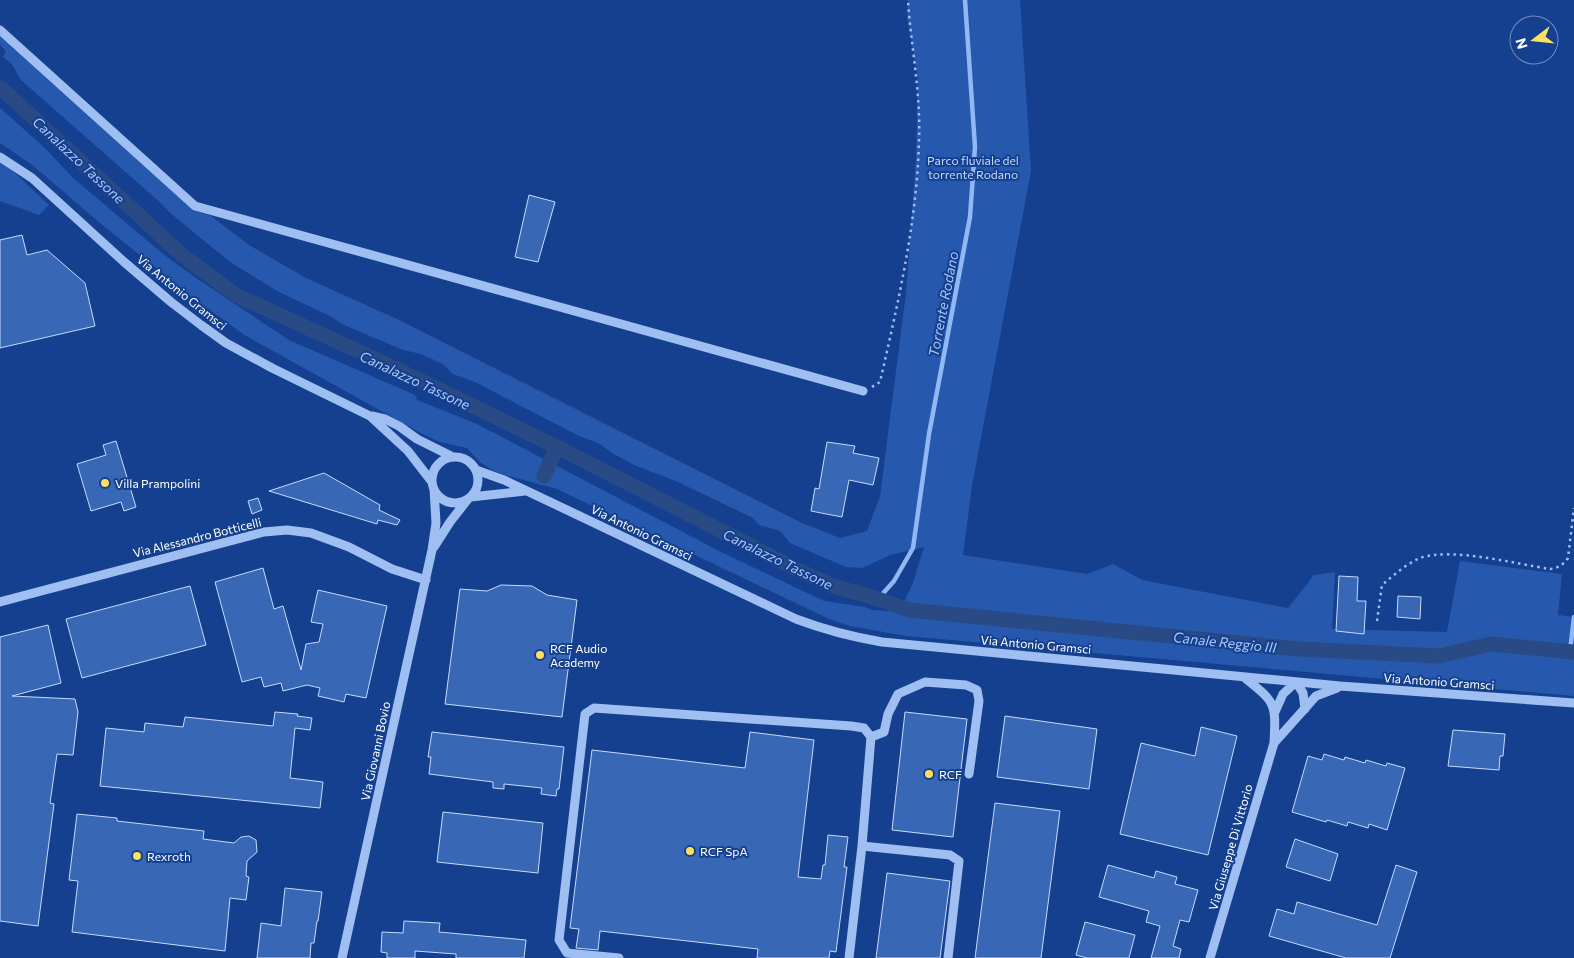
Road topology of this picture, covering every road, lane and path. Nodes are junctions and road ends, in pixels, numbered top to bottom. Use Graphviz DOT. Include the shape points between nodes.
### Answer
graph roads {
  1 [pos="908,0"];
  2 [pos="0,30"];
  3 [pos="0,157"];
  4 [pos="863,391"];
  5 [pos="370,416"];
  6 [pos="451,456"];
  7 [pos="476,470"];
  8 [pos="433,486"];
  9 [pos="527,491"];
  10 [pos="470,498"];
  11 [pos="1574,508"];
  12 [pos="432,550"];
  13 [pos="426,580"];
  14 [pos="0,602"];
  15 [pos="1377,621"];
  16 [pos="1245,678"];
  17 [pos="1296,682"];
  18 [pos="1340,686"];
  19 [pos="1574,703"];
  20 [pos="1305,708"];
  21 [pos="1275,712"];
  22 [pos="871,737"];
  23 [pos="1274,743"];
  24 [pos="969,774"];
  25 [pos="862,846"];
  26 [pos="342,958"];
  27 [pos="619,958"];
  28 [pos="849,958"];
  29 [pos="948,958"];
  30 [pos="1210,958"];
  1 -- 4 [label="path" via="920,138 918,184 894,324 880,382"];
  2 -- 4 [label="street" via="195,206"];
  3 -- 5 [label="street, Via Antonio Gramsci" via="32,178 142,278 200,325 272,368"];
  5 -- 6 [label="street, Via Antonio Gramsci" via="385,419"];
  5 -- 8 [label="street, Via Antonio Gramsci" via="408,451"];
  6 -- 7 [label="street, Via Antonio Gramsci" via="464,458"];
  6 -- 8 [label="street" via="439,463 432,475"];
  7 -- 9 [label="street, Via Antonio Gramsci"];
  7 -- 10 [label="street" via="478,485"];
  8 -- 10 [label="street, Via Antonio Gramsci" via="449,502"];
  8 -- 12 [label="street, Via Giovanni Bovio" via="436,523"];
  9 -- 10 [label="street, Via Antonio Gramsci"];
  9 -- 16 [label="street, Via Antonio Gramsci" via="733,590 826,630 882,642"];
  10 -- 12 [label="street, Via Giovanni Bovio"];
  11 -- 15 [label="path" via="1568,558 1557,568 1450,554 1420,558 1382,585"];
  12 -- 13 [label="street, Via Giovanni Bovio"];
  13 -- 14 [label="street, Via Alessandro Botticelli" via="392,569 349,546 319,535 287,530 264,532"];
  13 -- 26 [label="street, Via Giovanni Bovio"];
  16 -- 17 [label="street, Via Antonio Gramsci"];
  16 -- 21 [label="street" via="1267,696"];
  17 -- 18 [label="street, Via Antonio Gramsci"];
  17 -- 20 [label="street"];
  17 -- 21 [label="street, Via Giuseppe Di Vittorio" via="1283,694"];
  18 -- 19 [label="street, Via Antonio Gramsci"];
  18 -- 20 [label="street, Via Giuseppe Di Vittorio" via="1316,696"];
  20 -- 23 [label="street, Via Giuseppe Di Vittorio"];
  21 -- 23 [label="street, Via Giuseppe Di Vittorio"];
  22 -- 24 [label="street" via="884,732 898,694 925,682 966,684 977,690 979,701"];
  22 -- 25 [label="street"];
  22 -- 27 [label="street" via="864,728 851,726 594,708 585,714 559,940 567,953"];
  23 -- 30 [label="street, Via Giuseppe Di Vittorio"];
  25 -- 28 [label="street"];
  25 -- 29 [label="street" via="950,855 959,861"];
}
